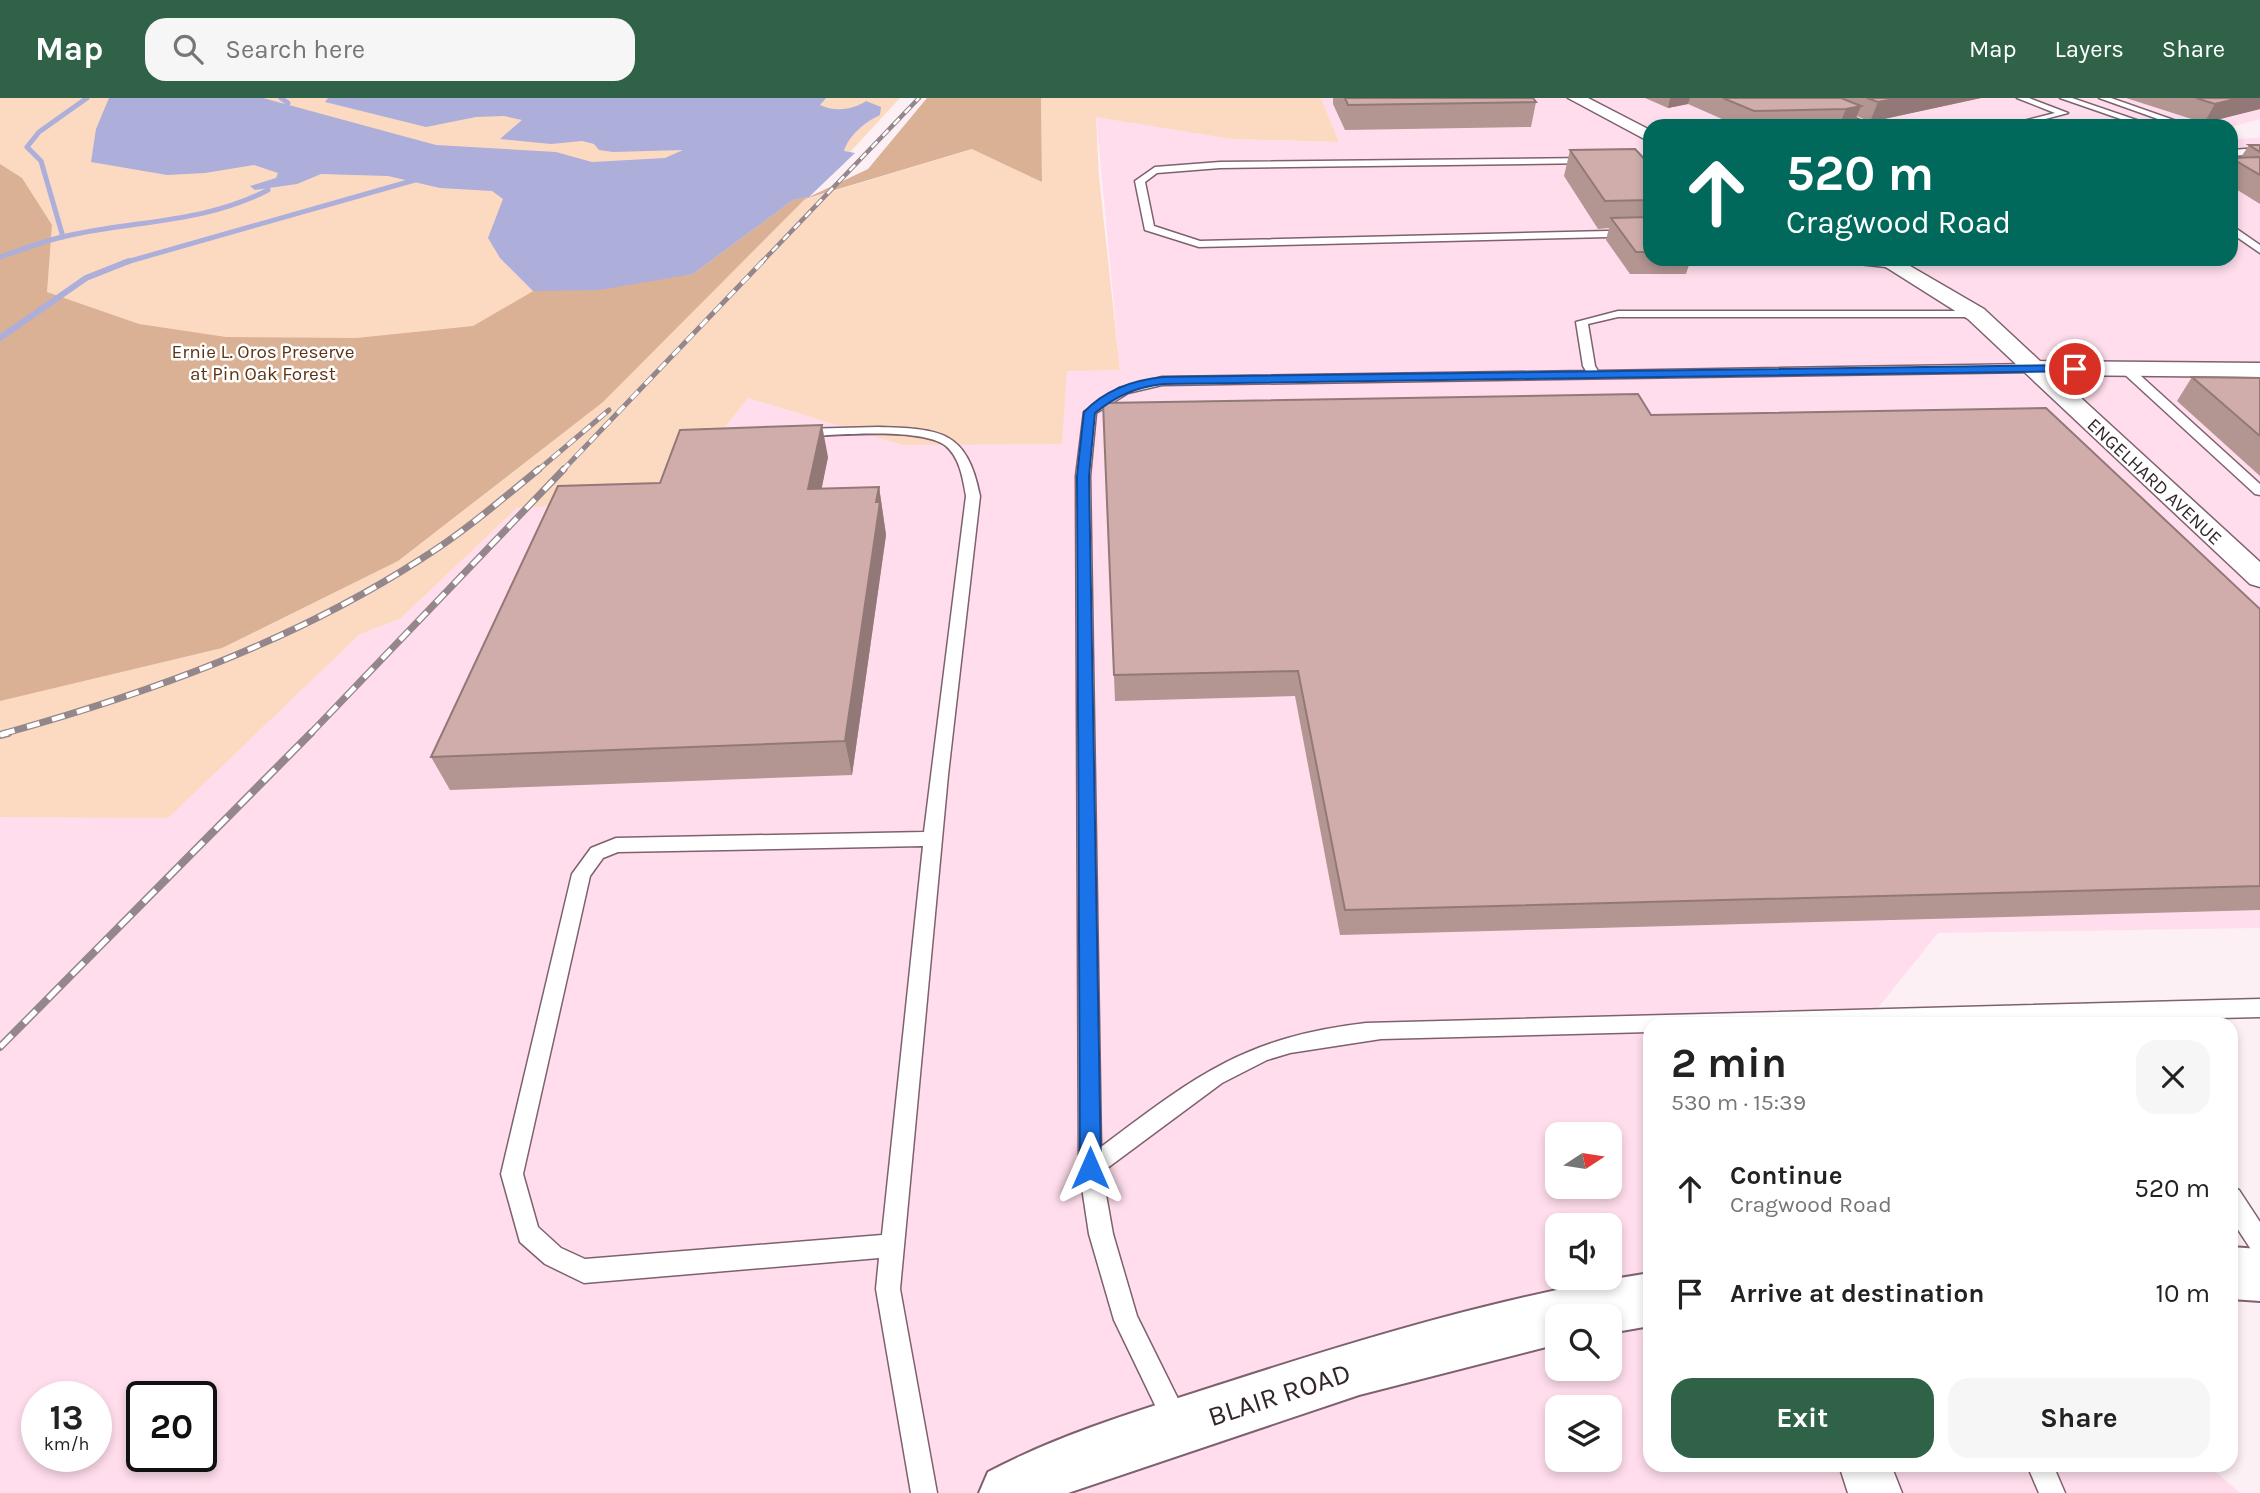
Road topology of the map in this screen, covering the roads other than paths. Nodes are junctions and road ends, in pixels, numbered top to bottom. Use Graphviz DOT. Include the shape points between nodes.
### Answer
graph roads {
  1 [pos="1576,98"];
  2 [pos="1799,98"];
  3 [pos="2021,98"];
  4 [pos="2064,98"];
  5 [pos="2103,98"];
  6 [pos="1852,119"];
  7 [pos="2038,119"];
  8 [pos="2128,119"];
  9 [pos="2166,119"];
  10 [pos="1643,133"];
  11 [pos="2260,151"];
  12 [pos="2238,153"];
  13 [pos="1609,162"];
  14 [pos="1643,233"];
  15 [pos="2238,233"];
  16 [pos="2260,250"];
  17 [pos="1896,266"];
  18 [pos="1976,314"];
  19 [pos="2034,368"];
  20 [pos="2126,369"];
  21 [pos="2260,370"];
  22 [pos="1595,375"];
  23 [pos="786,433"];
  24 [pos="2260,491"];
  25 [pos="2260,578"];
  26 [pos="932,839"];
  27 [pos="2260,1008"];
  28 [pos="2074,1017"];
  29 [pos="1643,1021"];
  30 [pos="1090,1168"];
  31 [pos="2238,1209"];
  32 [pos="2260,1243"];
  33 [pos="892,1246"];
  34 [pos="2238,1273"];
  35 [pos="2260,1275"];
  36 [pos="1643,1300"];
  37 [pos="1622,1304"];
  38 [pos="1545,1320"];
  39 [pos="1178,1427"];
  40 [pos="1868,1472"];
  41 [pos="2043,1472"];
  42 [pos="924,1493"];
  43 [pos="1009,1493"];
  44 [pos="1875,1493"];
  45 [pos="2052,1493"];
  1 -- 10 [label="street"];
  2 -- 6 [label="lane"];
  3 -- 7 [label="lane" via="2064,113"];
  4 -- 8 [label="lane"];
  5 -- 9 [label="lane"];
  11 -- 12 [label="lane"];
  13 -- 14 [label="lane" via="1220,165 1155,170 1140,181 1149,228 1199,244"];
  15 -- 16 [label="lane"];
  17 -- 18 [label="street, ENGELHARD AVENUE"];
  18 -- 19 [label="street, ENGELHARD AVENUE"];
  18 -- 22 [label="lane" via="1618,314 1581,322 1589,366"];
  19 -- 20 [label="street"];
  19 -- 22 [label="lane"];
  19 -- 25 [label="street, ENGELHARD AVENUE"];
  20 -- 21 [label="street"];
  20 -- 24 [label="lane"];
  22 -- 30 [label="lane" via="1145,382 1111,394 1090,412 1083,476"];
  23 -- 26 [label="lane" via="911,432 948,441 968,468 973,496"];
  26 -- 33 [label="lane"];
  26 -- 33 [label="lane" via="617,845 597,853 581,874 512,1174 527,1234 552,1256 584,1271"];
  27 -- 28 [label="lane"];
  29 -- 30 [label="lane" via="1322,1036 1259,1054 1203,1085"];
  30 -- 39 [label="lane" via="1101,1234 1126,1320"];
  31 -- 32 [label="lane"];
  33 -- 42 [label="lane" via="888,1289"];
  34 -- 35 [label="street"];
  36 -- 37 [label="street, BLAIR ROAD"];
  38 -- 39 [label="street, BLAIR ROAD" via="1359,1367"];
  39 -- 43 [label="street, BLAIR ROAD" via="1059,1466"];
  40 -- 44 [label="street"];
  41 -- 45 [label="lane"];
}
